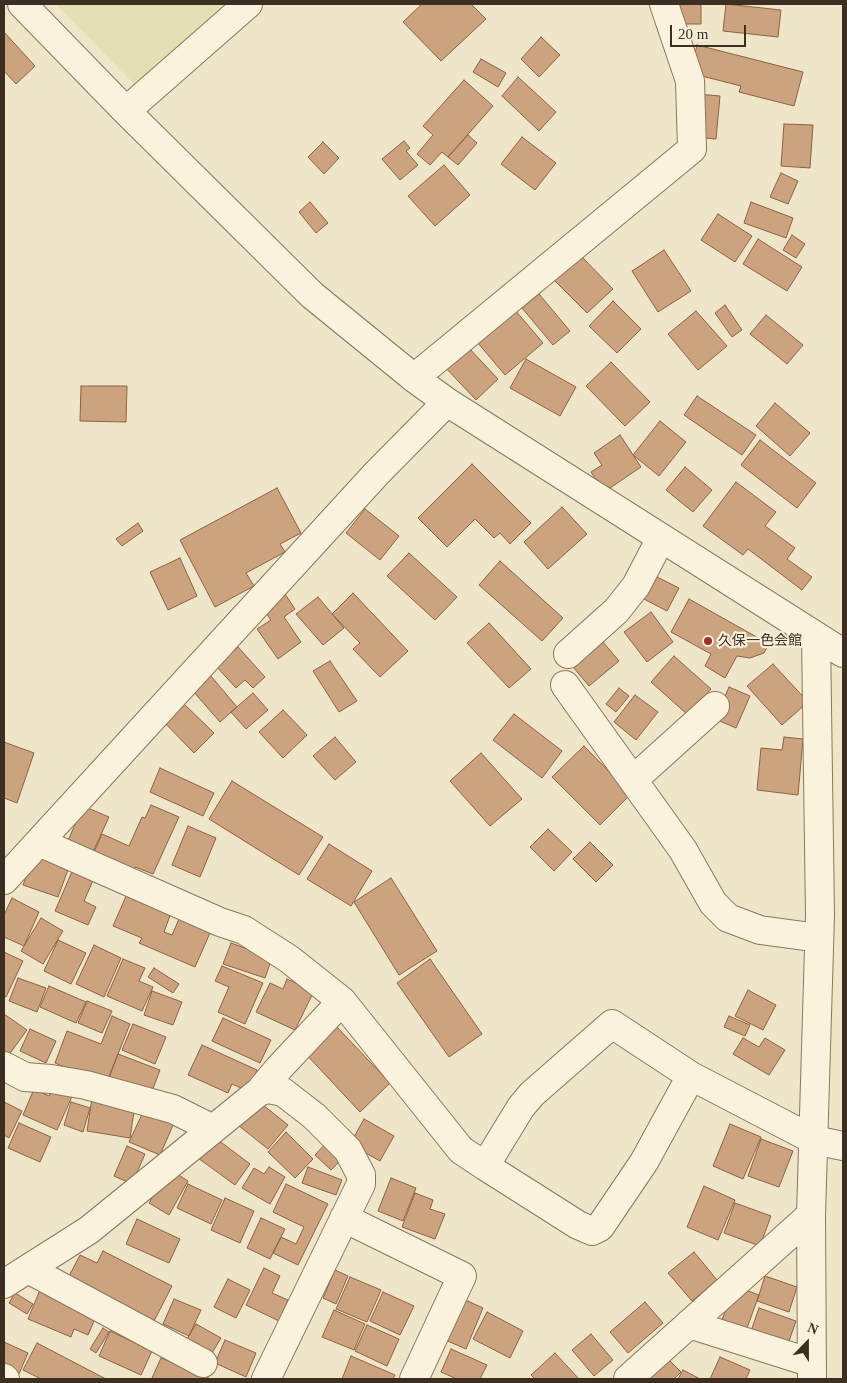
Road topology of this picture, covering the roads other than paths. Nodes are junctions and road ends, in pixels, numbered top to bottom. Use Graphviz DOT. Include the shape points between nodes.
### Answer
graph roads {
  1 [pos="22,4"];
  2 [pos="248,4"];
  3 [pos="664,4"];
  4 [pos="126,111"];
  5 [pos="414,378"];
  6 [pos="447,402"];
  7 [pos="662,538"];
  8 [pos="829,644"];
  9 [pos="568,654"];
  10 [pos="565,685"];
  11 [pos="715,706"];
  12 [pos="633,780"];
  13 [pos="38,842"];
  14 [pos="4,880"];
  15 [pos="819,938"];
  16 [pos="342,1001"];
  17 [pos="4,1066"];
  18 [pos="691,1076"];
  19 [pos="260,1091"];
  20 [pos="213,1129"];
  21 [pos="829,1143"];
  22 [pos="485,1166"];
  23 [pos="811,1215"];
  24 [pos="344,1218"];
  25 [pos="28,1269"];
  26 [pos="4,1284"];
  27 [pos="689,1324"];
  28 [pos="203,1363"];
  29 [pos="812,1371"];
  30 [pos="266,1379"];
  31 [pos="414,1379"];
  32 [pos="628,1379"];
  1 -- 4 [label="street"];
  2 -- 4 [label="street"];
  3 -- 5 [label="street" via="690,81 692,149"];
  4 -- 5 [label="street" via="312,295"];
  5 -- 6 [label="street"];
  6 -- 7 [label="street"];
  6 -- 13 [label="street" via="371,480"];
  7 -- 8 [label="street"];
  7 -- 9 [label="street" via="636,586 616,610"];
  8 -- 15 [label="street"];
  10 -- 12 [label="street"];
  11 -- 12 [label="street"];
  12 -- 15 [label="street" via="683,850 712,903 728,918 760,930"];
  13 -- 14 [label="street"];
  13 -- 16 [label="street" via="244,930 289,959"];
  15 -- 21 [label="street"];
  16 -- 19 [label="street"];
  16 -- 22 [label="street" via="461,1150"];
  17 -- 20 [label="street" via="24,1077 86,1086 173,1109"];
  18 -- 21 [label="street"];
  18 -- 22 [label="street" via="612,1024 532,1094"];
  18 -- 22 [label="street" via="644,1162 600,1227 592,1231"];
  19 -- 20 [label="street"];
  19 -- 24 [label="street" via="283,1092 314,1116 348,1150 361,1175 361,1184"];
  20 -- 25 [label="street" via="89,1230"];
  21 -- 23 [label="street"];
  23 -- 27 [label="street"];
  23 -- 29 [label="street"];
  24 -- 30 [label="street"];
  24 -- 31 [label="street" via="462,1276"];
  25 -- 26 [label="street"];
  25 -- 28 [label="street"];
  27 -- 29 [label="street"];
  27 -- 32 [label="street"];
}
